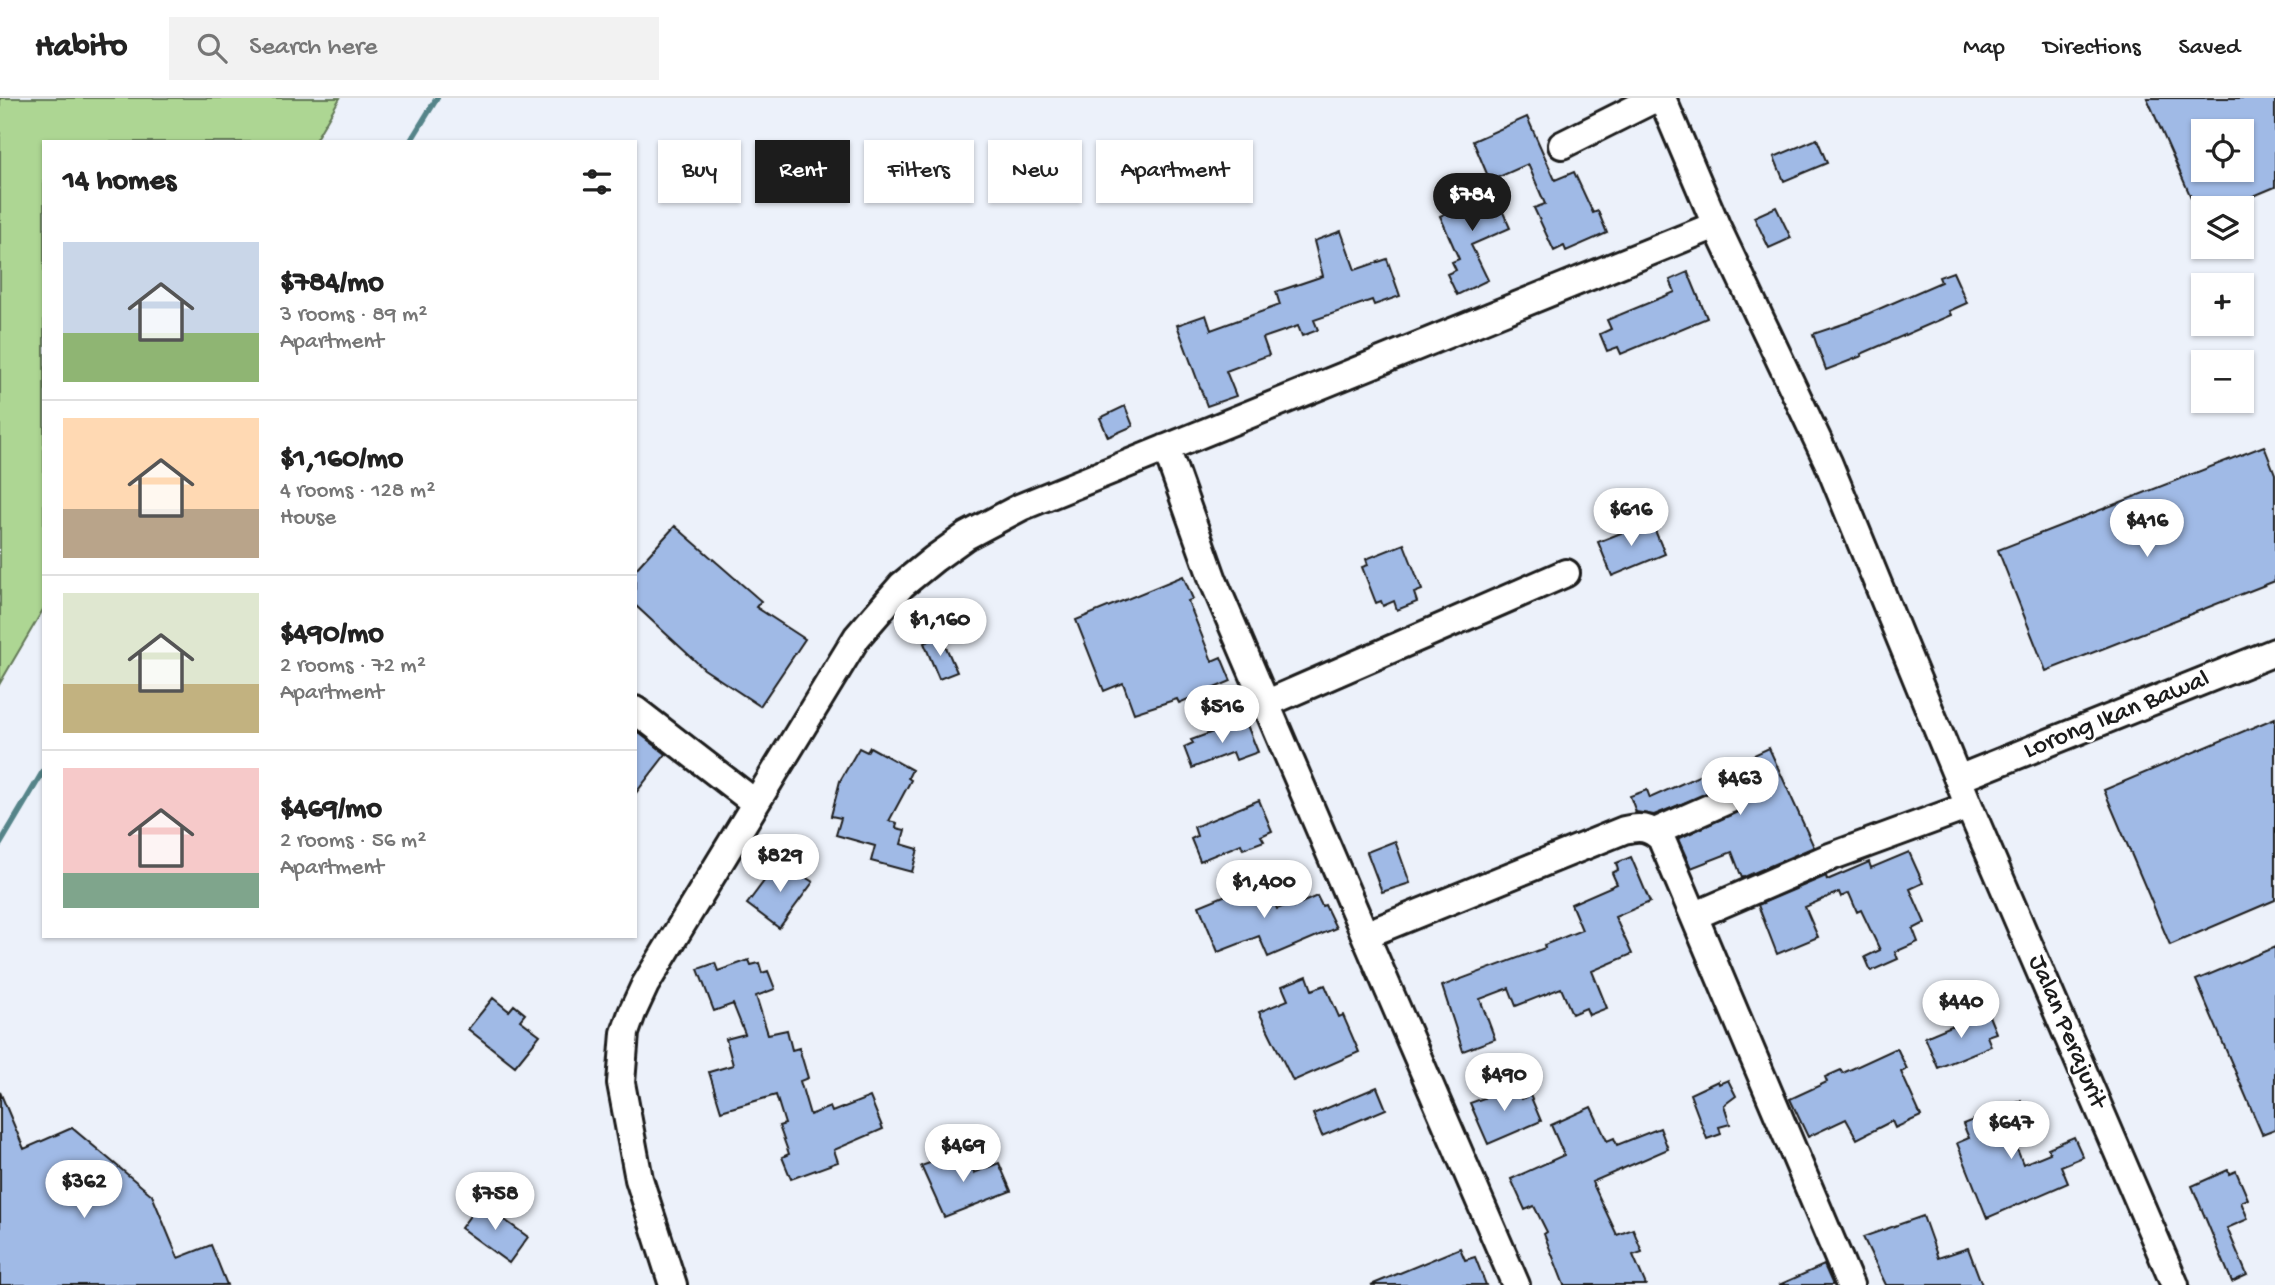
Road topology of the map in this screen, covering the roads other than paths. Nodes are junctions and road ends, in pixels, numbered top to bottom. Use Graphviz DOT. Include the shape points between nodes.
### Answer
graph roads {
  1 [pos="1656,98"];
  2 [pos="1662,98"];
  3 [pos="1562,145"];
  4 [pos="1716,225"];
  5 [pos="1166,448"];
  6 [pos="1566,573"];
  7 [pos="2275,652"];
  8 [pos="1265,704"];
  9 [pos="637,712"];
  10 [pos="1958,779"];
  11 [pos="1730,799"];
  12 [pos="754,803"];
  13 [pos="1969,806"];
  14 [pos="1655,832"];
  15 [pos="1694,916"];
  16 [pos="1365,935"];
  17 [pos="673,1285"];
  18 [pos="1516,1285"];
  19 [pos="1850,1285"];
  20 [pos="2175,1285"];
  1 -- 3 [label="street"];
  2 -- 4 [label="street, Jalan Perajurit"];
  4 -- 5 [label="street"];
  4 -- 10 [label="street, Jalan Perajurit" via="1828,461"];
  5 -- 8 [label="street" via="1213,580"];
  5 -- 12 [label="street" via="966,536 902,585 857,638"];
  6 -- 8 [label="street"];
  7 -- 10 [label="street, Lorong Ikan Bawal"];
  8 -- 16 [label="street"];
  9 -- 12 [label="street"];
  10 -- 13 [label="street, Jalan Perajurit"];
  11 -- 14 [label="street"];
  12 -- 17 [label="street" via="645,985 625,1033 623,1097 639,1179"];
  13 -- 15 [label="street" via="1830,857"];
  13 -- 20 [label="street, Jalan Perajurit"];
  14 -- 15 [label="street"];
  14 -- 16 [label="street" via="1645,827 1624,830"];
  15 -- 19 [label="street"];
  16 -- 18 [label="street"];
}
